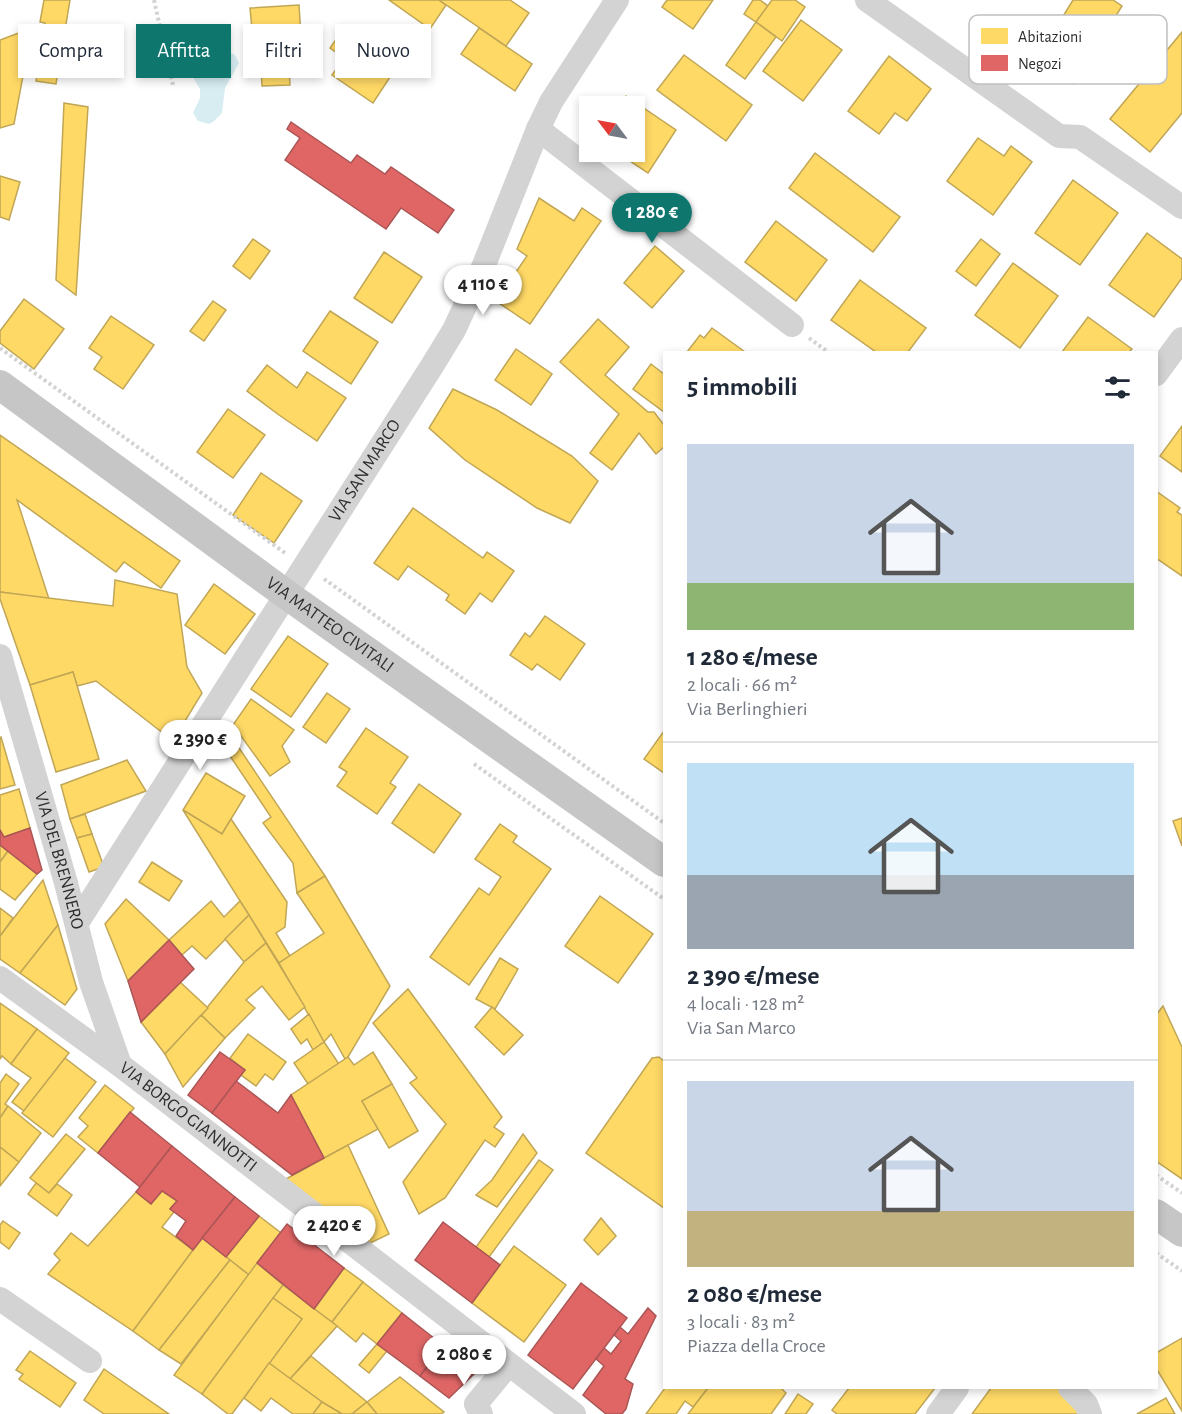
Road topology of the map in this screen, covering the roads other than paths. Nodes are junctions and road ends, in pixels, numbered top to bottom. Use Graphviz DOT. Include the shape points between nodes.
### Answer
graph roads {
  1 [pos="617,0"];
  2 [pos="867,0"];
  3 [pos="969,72"];
  4 [pos="986,84"];
  5 [pos="538,129"];
  6 [pos="1182,207"];
  7 [pos="792,325"];
  8 [pos="1182,339"];
  9 [pos="1158,371"];
  10 [pos="0,385"];
  11 [pos="287,595"];
  12 [pos="1,660"];
  13 [pos="663,860"];
  14 [pos="77,923"];
  15 [pos="0,978"];
  16 [pos="120,1065"];
  17 [pos="1158,1215"];
  18 [pos="1182,1232"];
  19 [pos="0,1299"];
  20 [pos="90,1361"];
  21 [pos="508,1365"];
  22 [pos="956,1389"];
  23 [pos="1071,1389"];
  24 [pos="473,1411"];
  25 [pos="574,1414"];
  26 [pos="938,1414"];
  27 [pos="1090,1414"];
  1 -- 5 [label="street, VIA SAN MARCO" via="568,73"];
  2 -- 3 [label="street"];
  4 -- 6 [label="street" via="1059,136 1080,138"];
  5 -- 7 [label="street"];
  5 -- 11 [label="street, VIA SAN MARCO" via="454,330"];
  8 -- 9 [label="street"];
  10 -- 11 [label="main road, VIA MATTEO CIVITALI"];
  11 -- 13 [label="main road, VIA MATTEO CIVITALI"];
  11 -- 14 [label="street, VIA SAN MARCO"];
  12 -- 14 [label="street, VIA DEL BRENNERO"];
  14 -- 16 [label="street, VIA DEL BRENNERO" via="91,982"];
  15 -- 16 [label="street, VIA BORGO GIANNOTTI"];
  16 -- 21 [label="street, VIA BORGO GIANNOTTI"];
  17 -- 18 [label="main road"];
  19 -- 20 [label="street"];
  21 -- 24 [label="street"];
  21 -- 25 [label="street, VIA BORGO GIANNOTTI"];
  22 -- 26 [label="street"];
  23 -- 27 [label="street"];
}
